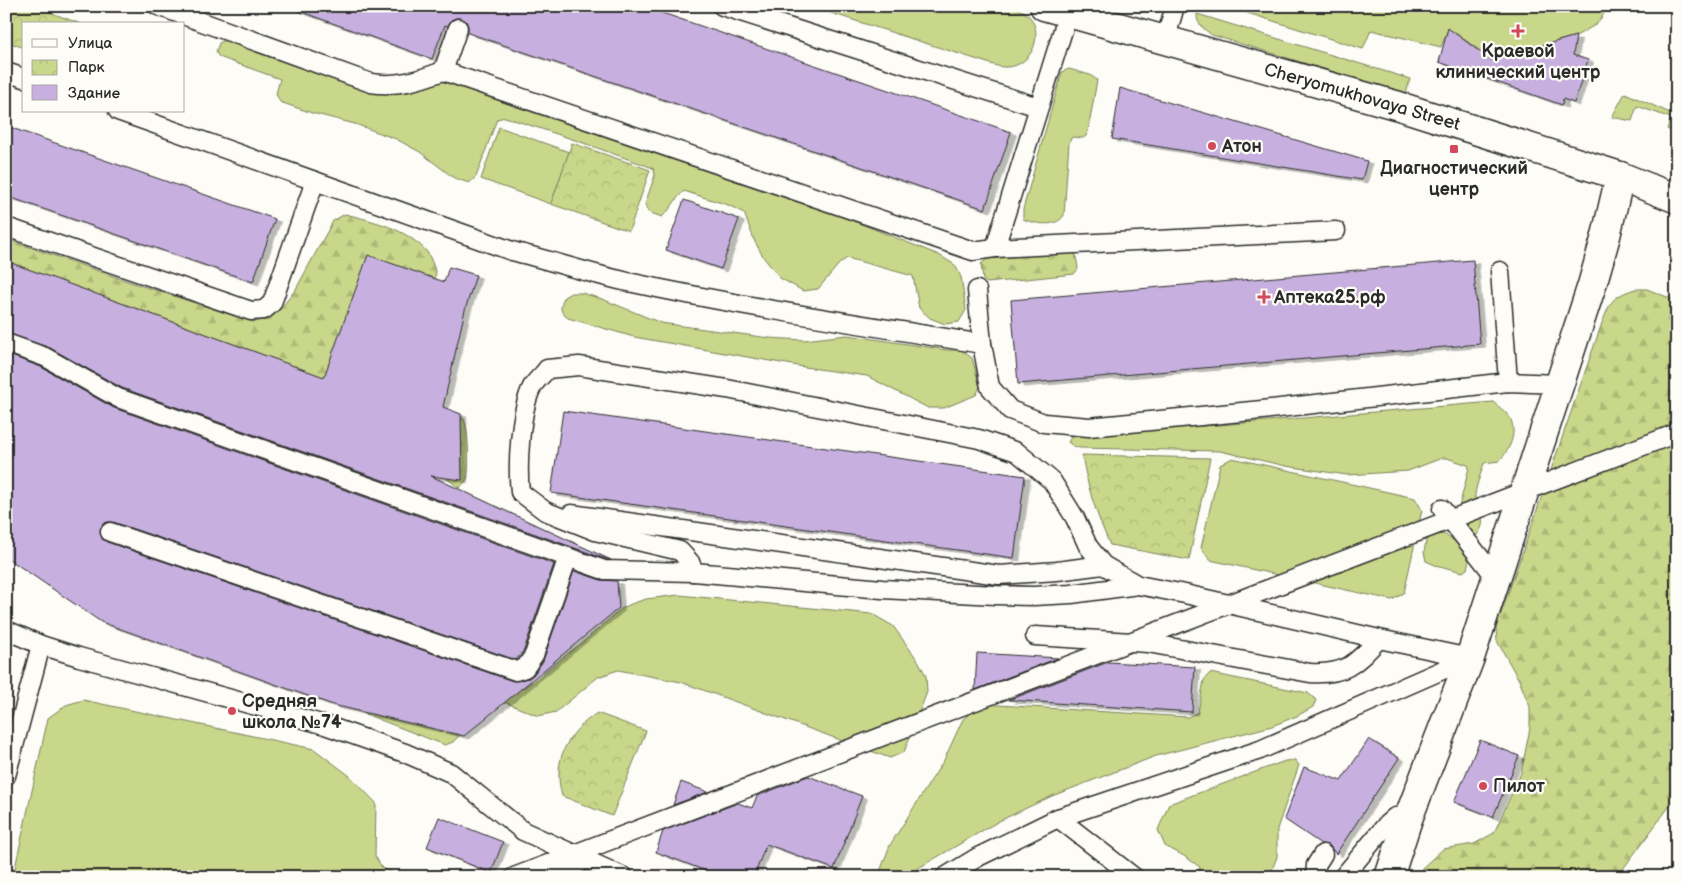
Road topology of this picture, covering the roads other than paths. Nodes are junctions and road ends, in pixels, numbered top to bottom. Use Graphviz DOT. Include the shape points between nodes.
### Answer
graph roads {
  1 [pos="158,6"];
  2 [pos="722,6"];
  3 [pos="1175,6"];
  4 [pos="1056,10"];
  5 [pos="458,28"];
  6 [pos="1165,41"];
  7 [pos="444,71"];
  8 [pos="6,72"];
  9 [pos="22,77"];
  10 [pos="1038,107"];
  11 [pos="121,112"];
  12 [pos="1620,176"];
  13 [pos="315,182"];
  14 [pos="1677,199"];
  15 [pos="6,227"];
  16 [pos="1336,231"];
  17 [pos="995,248"];
  18 [pos="1500,271"];
  19 [pos="977,290"];
  20 [pos="6,343"];
  21 [pos="982,344"];
  22 [pos="1508,382"];
  23 [pos="1560,384"];
  24 [pos="1677,433"];
  25 [pos="1442,509"];
  26 [pos="546,511"];
  27 [pos="110,532"];
  28 [pos="568,557"];
  29 [pos="1103,565"];
  30 [pos="694,572"];
  31 [pos="1497,579"];
  32 [pos="1138,585"];
  33 [pos="6,630"];
  34 [pos="1035,636"];
  35 [pos="1380,639"];
  36 [pos="41,645"];
  37 [pos="1470,658"];
  38 [pos="6,776"];
  39 [pos="1058,818"];
  40 [pos="1408,819"];
  41 [pos="1323,854"];
  42 [pos="585,860"];
  43 [pos="514,877"];
  44 [pos="554,877"];
  45 [pos="624,877"];
  46 [pos="945,877"];
  47 [pos="1134,877"];
  48 [pos="1315,877"];
  49 [pos="1343,877"];
  50 [pos="1389,877"];
  1 -- 7 [label="lane" via="371,83 403,84"];
  2 -- 10 [label="lane"];
  3 -- 6 [label="lane"];
  4 -- 6 [label="street, Cheryomukhovaya Street"];
  4 -- 10 [label="lane"];
  5 -- 7 [label="lane"];
  6 -- 12 [label="street, Cheryomukhovaya Street" via="1399,106"];
  7 -- 17 [label="lane" via="973,251"];
  8 -- 9 [label="lane"];
  10 -- 17 [label="lane"];
  11 -- 13 [label="lane"];
  12 -- 14 [label="street, Cheryomukhovaya Street"];
  12 -- 23 [label="street" via="1606,236"];
  13 -- 15 [label="lane" via="272,303 264,310 251,311"];
  13 -- 21 [label="lane" via="512,251 631,283"];
  16 -- 17 [label="lane"];
  18 -- 22 [label="lane"];
  19 -- 21 [label="lane"];
  20 -- 28 [label="lane" via="45,357 118,398"];
  21 -- 22 [label="lane" via="990,387 1010,410 1044,423 1089,427"];
  22 -- 23 [label="lane"];
  23 -- 31 [label="street"];
  24 -- 43 [label="lane"];
  25 -- 31 [label="lane"];
  26 -- 29 [label="lane" via="999,575"];
  26 -- 29 [label="lane" via="520,492 518,475 524,411 532,386 548,369 579,366 747,393 979,439 1018,452 1052,480 1088,546"];
  26 -- 30 [label="lane" via="595,532 680,551"];
  27 -- 28 [label="lane" via="516,671 525,668 534,655"];
  28 -- 30 [label="lane" via="604,570"];
  29 -- 32 [label="lane"];
  30 -- 32 [label="lane" via="996,596 1071,594"];
  31 -- 37 [label="street"];
  32 -- 35 [label="lane"];
  33 -- 36 [label="lane"];
  34 -- 35 [label="lane" via="1148,643 1325,674 1338,672 1357,662"];
  35 -- 37 [label="lane"];
  36 -- 38 [label="lane"];
  36 -- 42 [label="lane" via="325,726 405,753 451,773 523,831"];
  37 -- 39 [label="lane" via="1260,750"];
  37 -- 40 [label="street"];
  39 -- 46 [label="lane"];
  39 -- 47 [label="lane"];
  40 -- 49 [label="lane" via="1395,817 1387,824"];
  40 -- 50 [label="street"];
  41 -- 48 [label="lane" via="1316,864"];
  42 -- 44 [label="lane"];
  42 -- 45 [label="lane"];
}
